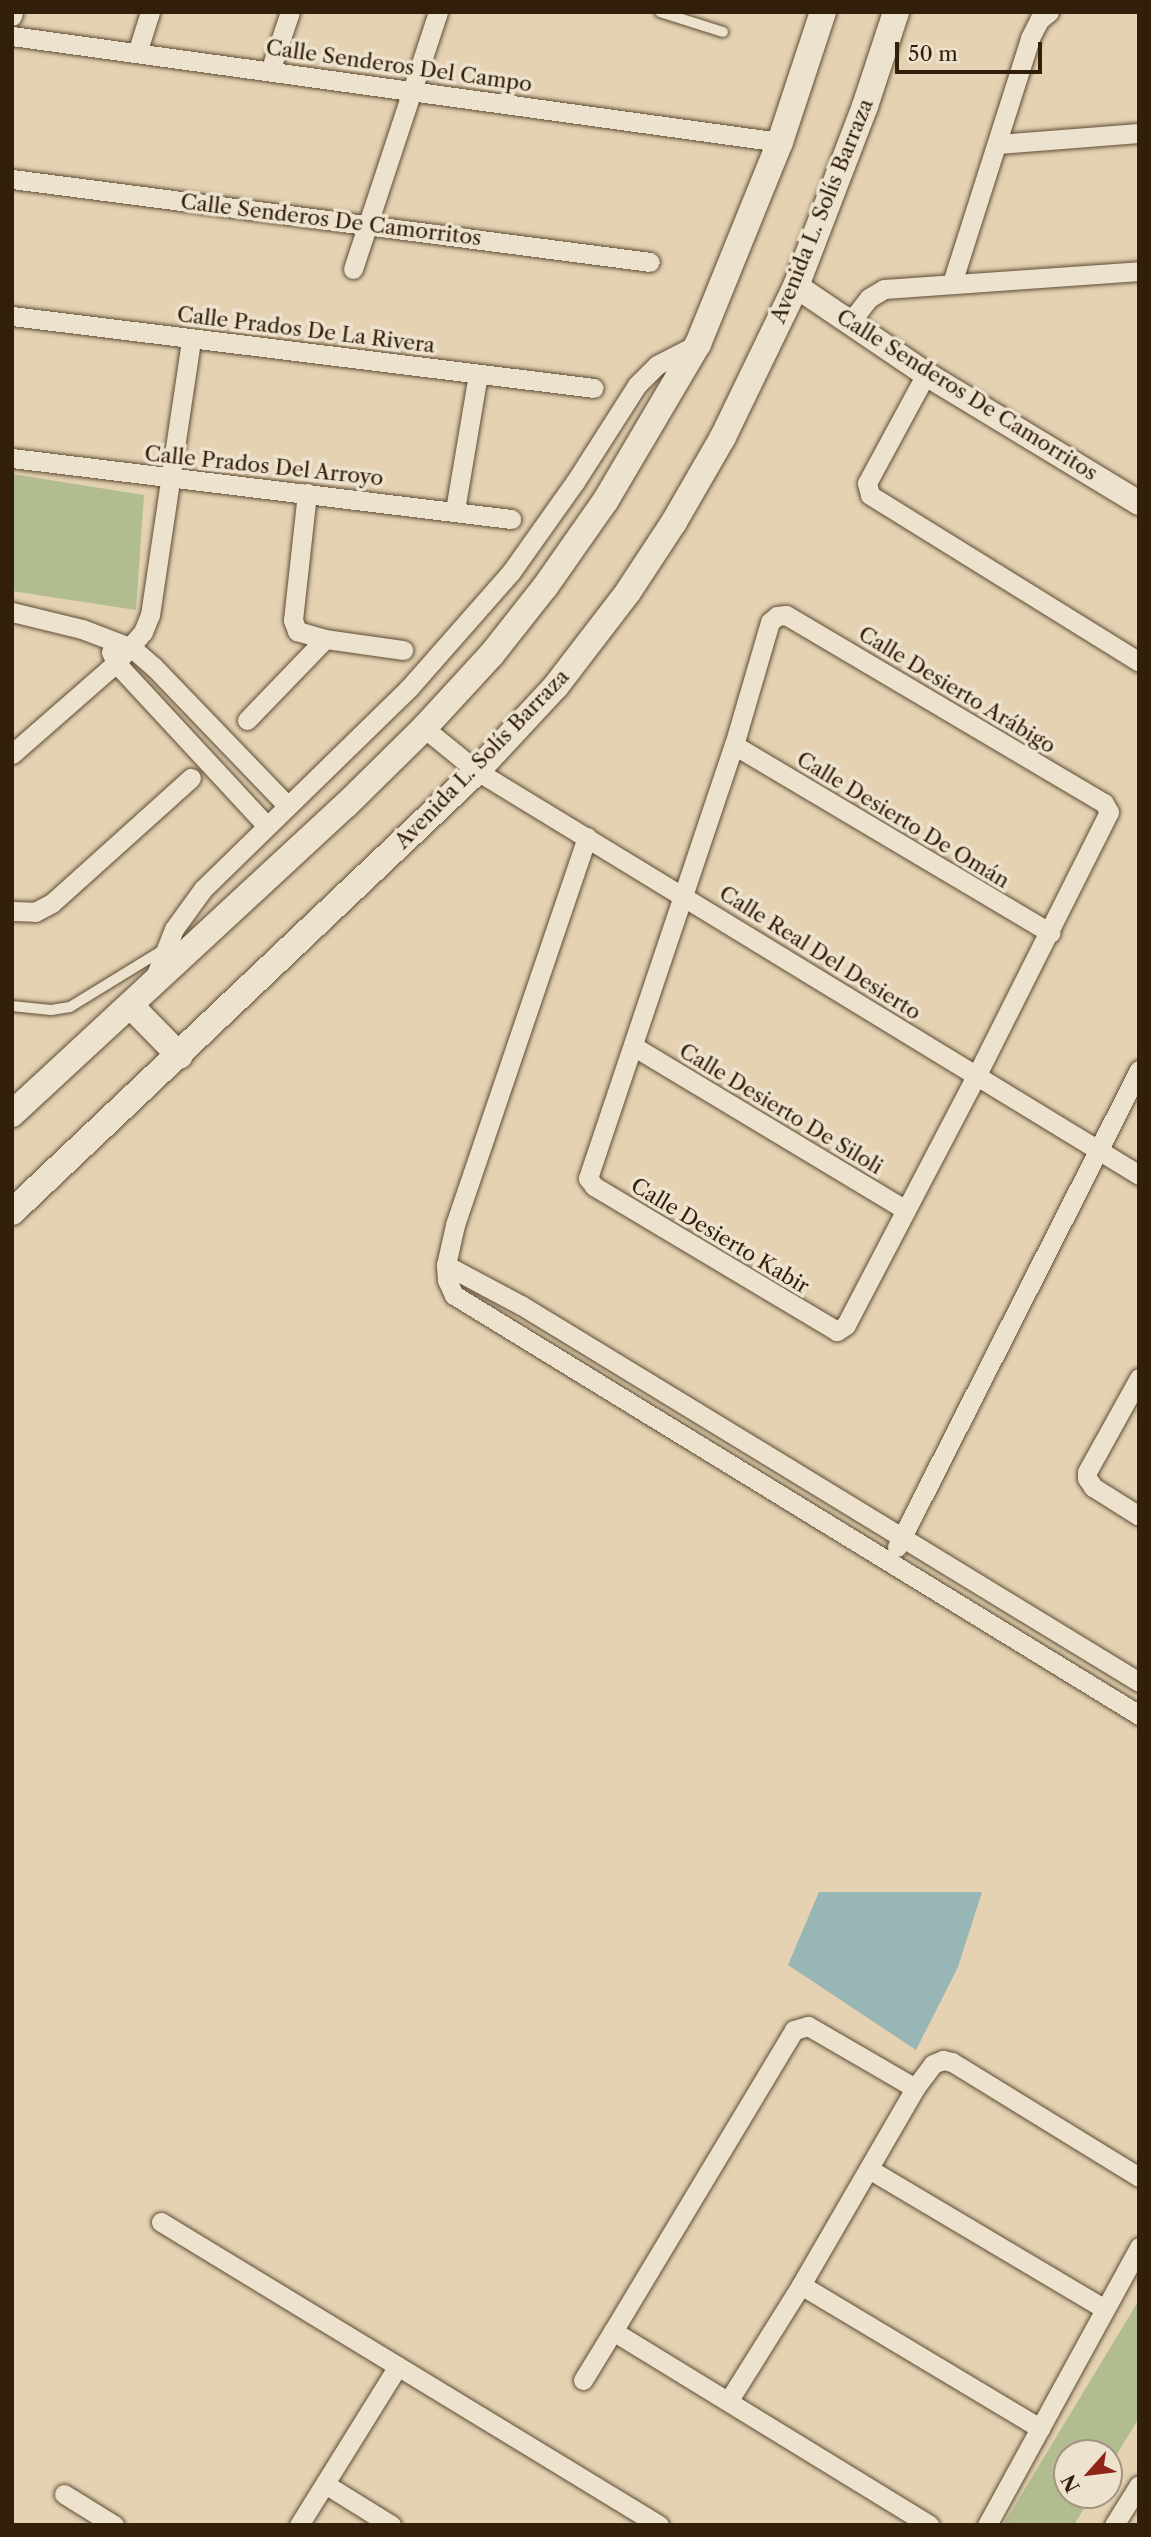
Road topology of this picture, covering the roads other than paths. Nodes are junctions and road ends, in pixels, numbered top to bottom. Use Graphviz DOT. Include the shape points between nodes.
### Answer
graph roads {
  1 [pos="150,12"];
  2 [pos="290,12"];
  3 [pos="438,12"];
  4 [pos="660,12"];
  5 [pos="823,12"];
  6 [pos="896,12"];
  7 [pos="1049,12"];
  8 [pos="723,32"];
  9 [pos="12,36"];
  10 [pos="137,53"];
  11 [pos="270,71"];
  12 [pos="411,91"];
  13 [pos="1139,133"];
  14 [pos="780,142"];
  15 [pos="998,144"];
  16 [pos="12,179"];
  17 [pos="367,225"];
  18 [pos="650,262"];
  19 [pos="353,269"];
  20 [pos="1139,271"];
  21 [pos="952,283"];
  22 [pos="796,286"];
  23 [pos="12,316"];
  24 [pos="851,321"];
  25 [pos="191,340"];
  26 [pos="698,344"];
  27 [pos="478,374"];
  28 [pos="926,374"];
  29 [pos="594,388"];
  30 [pos="12,458"];
  31 [pos="169,479"];
  32 [pos="307,493"];
  33 [pos="1139,503"];
  34 [pos="455,510"];
  35 [pos="512,519"];
  36 [pos="12,612"];
  37 [pos="105,638"];
  38 [pos="324,639"];
  39 [pos="132,648"];
  40 [pos="403,650"];
  41 [pos="1139,662"];
  42 [pos="116,663"];
  43 [pos="247,720"];
  44 [pos="424,728"];
  45 [pos="734,745"];
  46 [pos="12,754"];
  47 [pos="477,771"];
  48 [pos="191,779"];
  49 [pos="288,805"];
  50 [pos="267,826"];
  51 [pos="587,837"];
  52 [pos="683,896"];
  53 [pos="12,911"];
  54 [pos="1050,933"];
  55 [pos="163,950"];
  56 [pos="152,984"];
  57 [pos="130,1005"];
  58 [pos="12,1006"];
  59 [pos="633,1046"];
  60 [pos="180,1056"];
  61 [pos="1139,1070"];
  62 [pos="976,1076"];
  63 [pos="12,1114"];
  64 [pos="1097,1151"];
  65 [pos="1139,1175"];
  66 [pos="906,1210"];
  67 [pos="12,1212"];
  68 [pos="446,1265"];
  69 [pos="1139,1378"];
  70 [pos="1139,1516"];
  71 [pos="902,1538"];
  72 [pos="888,1562"];
  73 [pos="1139,1682"];
  74 [pos="1139,1716"];
  75 [pos="915,2088"];
  76 [pos="869,2169"];
  77 [pos="1139,2176"];
  78 [pos="161,2222"];
  79 [pos="1139,2247"];
  80 [pos="801,2286"];
  81 [pos="1105,2309"];
  82 [pos="613,2332"];
  83 [pos="398,2366"];
  84 [pos="583,2380"];
  85 [pos="729,2400"];
  86 [pos="1040,2428"];
  87 [pos="325,2484"];
  88 [pos="1139,2485"];
  89 [pos="64,2494"];
  90 [pos="114,2525"];
  91 [pos="299,2525"];
  92 [pos="391,2525"];
  93 [pos="659,2525"];
  94 [pos="929,2525"];
  95 [pos="987,2525"];
  96 [pos="1114,2525"];
  1 -- 10 [label="street"];
  2 -- 11 [label="street"];
  3 -- 12 [label="street"];
  4 -- 8 [label="lane"];
  5 -- 14 [label="main road"];
  6 -- 22 [label="main road, Avenida L. Solís Barraza"];
  7 -- 15 [label="street" via="1030,37"];
  9 -- 10 [label="street, Calle Senderos Del Campo"];
  10 -- 11 [label="street, Calle Senderos Del Campo"];
  11 -- 12 [label="street, Calle Senderos Del Campo"];
  12 -- 14 [label="street, Calle Senderos Del Campo"];
  12 -- 17 [label="street"];
  13 -- 15 [label="street"];
  14 -- 26 [label="main road"];
  15 -- 21 [label="street"];
  16 -- 17 [label="street, Calle Senderos De Camorritos"];
  17 -- 18 [label="street, Calle Senderos De Camorritos"];
  17 -- 19 [label="street"];
  20 -- 21 [label="street"];
  21 -- 24 [label="street" via="876,292"];
  22 -- 24 [label="street, Calle Senderos De Camorritos"];
  22 -- 47 [label="main road, Avenida L. Solís Barraza" via="723,437 636,581 556,686"];
  23 -- 25 [label="street, Calle Prados De La Rivera"];
  24 -- 28 [label="street, Calle Senderos De Camorritos"];
  25 -- 27 [label="street, Calle Prados De La Rivera"];
  25 -- 31 [label="street"];
  26 -- 44 [label="main road" via="606,500 545,587"];
  26 -- 49 [label="street" via="657,365 637,384 511,572 409,688"];
  27 -- 29 [label="street, Calle Prados De La Rivera"];
  27 -- 34 [label="street"];
  28 -- 33 [label="street, Calle Senderos De Camorritos"];
  28 -- 41 [label="street" via="867,483 870,495"];
  30 -- 31 [label="street, Calle Prados Del Arroyo"];
  31 -- 32 [label="street, Calle Prados Del Arroyo"];
  31 -- 39 [label="street" via="149,615"];
  32 -- 34 [label="street, Calle Prados Del Arroyo"];
  32 -- 38 [label="street" via="293,620 297,631"];
  34 -- 35 [label="street, Calle Prados Del Arroyo"];
  36 -- 37 [label="street"];
  37 -- 39 [label="street"];
  37 -- 42 [label="street"];
  38 -- 40 [label="street"];
  38 -- 43 [label="street"];
  39 -- 42 [label="street"];
  39 -- 49 [label="street"];
  42 -- 46 [label="street"];
  42 -- 50 [label="street"];
  44 -- 47 [label="street, Calle Real Del Desierto"];
  44 -- 56 [label="main road"];
  45 -- 52 [label="street, Calle Desierto Arábigo"];
  45 -- 54 [label="street, Calle Desierto De Omán"];
  45 -- 54 [label="street, Calle Desierto Arábigo" via="770,622 786,615 1107,807 1109,816"];
  47 -- 51 [label="street, Calle Real Del Desierto"];
  47 -- 60 [label="main road, Avenida L. Solís Barraza"];
  48 -- 53 [label="street" via="52,903 35,912"];
  49 -- 50 [label="street"];
  50 -- 55 [label="street" via="203,889"];
  51 -- 52 [label="street, Calle Real Del Desierto"];
  51 -- 68 [label="street" via="481,1145"];
  52 -- 59 [label="street, Calle Desierto Kabir"];
  52 -- 62 [label="street, Calle Real Del Desierto"];
  54 -- 62 [label="street, Calle Desierto Arábigo"];
  55 -- 56 [label="street"];
  55 -- 58 [label="lane" via="70,1007"];
  56 -- 57 [label="main road"];
  57 -- 60 [label="main road"];
  57 -- 63 [label="main road"];
  59 -- 66 [label="street, Calle Desierto De Siloli"];
  59 -- 66 [label="street, Calle Desierto Kabir" via="589,1181 832,1330 846,1325"];
  60 -- 67 [label="main road, Avenida L. Solís Barraza"];
  61 -- 64 [label="street"];
  62 -- 64 [label="street, Calle Real Del Desierto"];
  62 -- 66 [label="street, Calle Desierto Kabir"];
  64 -- 65 [label="street, Calle Real Del Desierto"];
  64 -- 71 [label="street"];
  68 -- 71 [label="street" via="521,1305"];
  68 -- 72 [label="street" via="450,1288 466,1305"];
  69 -- 70 [label="street" via="1087,1472 1093,1487"];
  71 -- 72 [label="street"];
  71 -- 73 [label="street"];
  72 -- 74 [label="street"];
  75 -- 76 [label="street"];
  75 -- 77 [label="street" via="933,2064 952,2062"];
  75 -- 82 [label="street" via="808,2026 794,2030"];
  76 -- 80 [label="street"];
  76 -- 81 [label="street"];
  78 -- 83 [label="street"];
  79 -- 81 [label="street"];
  80 -- 85 [label="street"];
  80 -- 86 [label="street"];
  81 -- 86 [label="street"];
  82 -- 84 [label="street"];
  82 -- 85 [label="street"];
  83 -- 87 [label="street"];
  83 -- 93 [label="street"];
  85 -- 94 [label="street"];
  86 -- 95 [label="street"];
  87 -- 91 [label="street"];
  87 -- 92 [label="street"];
  88 -- 96 [label="street"];
  89 -- 90 [label="street"];
}
